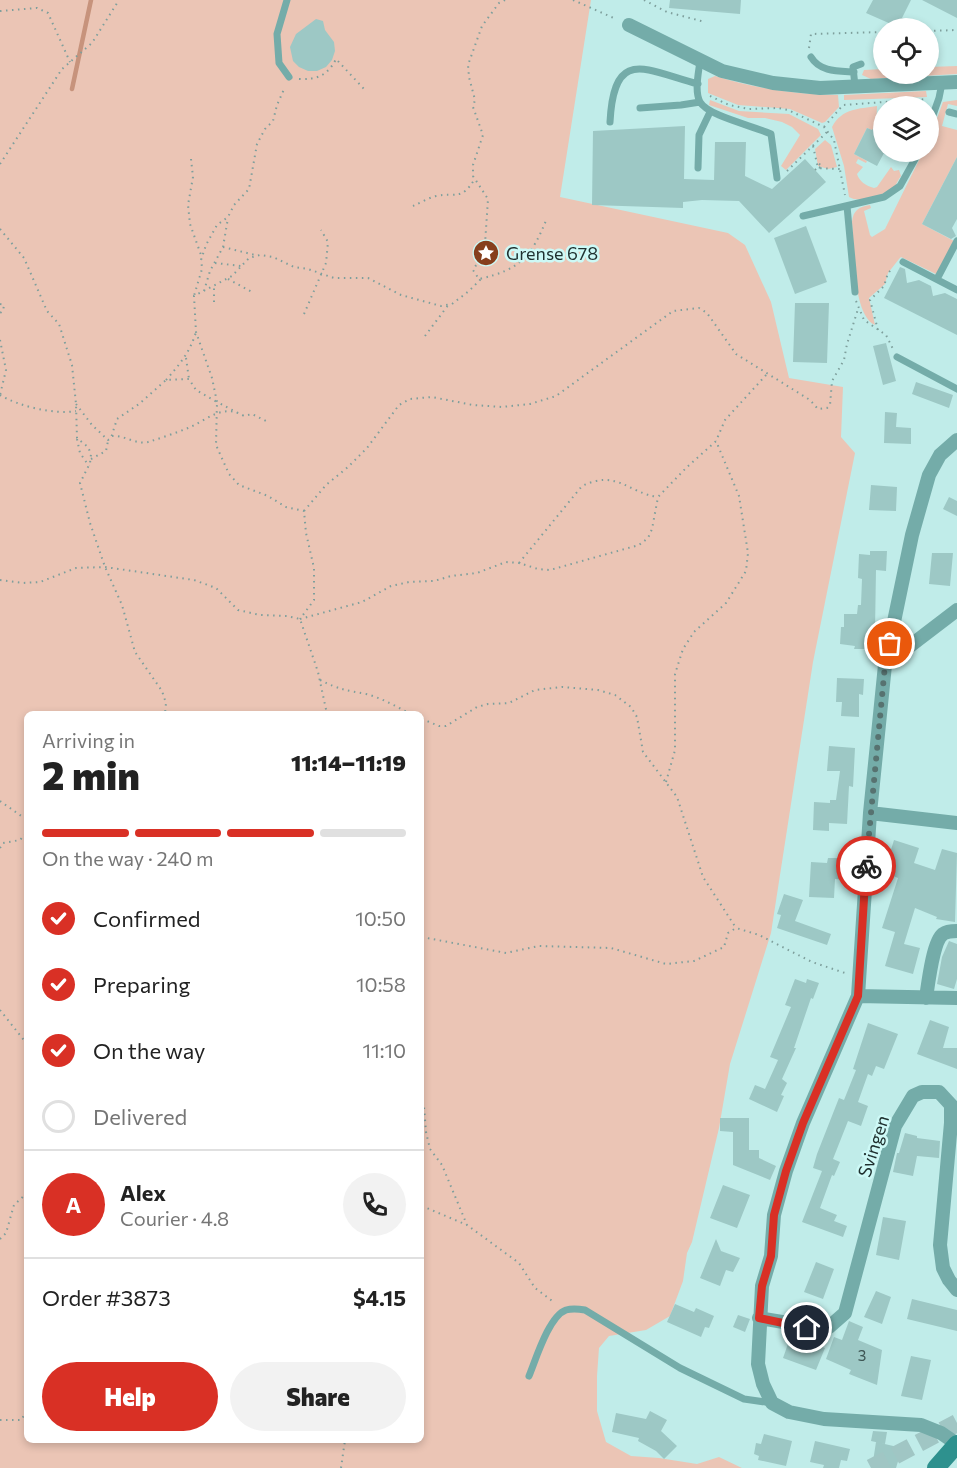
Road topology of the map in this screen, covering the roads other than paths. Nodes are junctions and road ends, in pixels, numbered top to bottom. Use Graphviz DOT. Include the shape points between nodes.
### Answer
graph roads {
  1 [pos="287,0"];
  2 [pos="630,25"];
  3 [pos="811,57"];
  4 [pos="700,60"];
  5 [pos="861,64"];
  6 [pos="854,72"];
  7 [pos="289,77"];
  8 [pos="957,82"];
  9 [pos="942,83"];
  10 [pos="697,87"];
  11 [pos="855,88"];
  12 [pos="939,98"];
  13 [pos="700,102"];
  14 [pos="640,108"];
  15 [pos="710,112"];
  16 [pos="949,112"];
  17 [pos="957,114"];
  18 [pos="610,122"];
  19 [pos="913,162"];
  20 [pos="699,168"];
  21 [pos="777,178"];
  22 [pos="847,206"];
  23 [pos="802,216"];
  24 [pos="957,241"];
  25 [pos="903,262"];
  26 [pos="936,279"];
  27 [pos="957,290"];
  28 [pos="855,292"];
  29 [pos="897,357"];
  30 [pos="957,389"];
  31 [pos="957,440"];
  32 [pos="957,610"];
  33 [pos="885,665"];
  34 [pos="870,813"];
  35 [pos="957,823"];
  36 [pos="957,931"];
  37 [pos="858,996"];
  38 [pos="926,998"];
  39 [pos="957,998"];
  40 [pos="957,1290"];
  41 [pos="759,1318"];
  42 [pos="529,1376"];
  43 [pos="772,1402"];
  44 [pos="957,1444"];
  45 [pos="936,1468"];
  1 -- 7 [label="lane" via="278,34 279,63"];
  2 -- 4 [label="street"];
  3 -- 6 [label="lane" via="828,70"];
  4 -- 10 [label="lane"];
  4 -- 11 [label="street" via="722,71 765,81"];
  5 -- 6 [label="lane" via="854,67"];
  6 -- 11 [label="lane"];
  8 -- 9 [label="street"];
  9 -- 11 [label="street"];
  9 -- 12 [label="lane"];
  10 -- 13 [label="lane"];
  10 -- 18 [label="lane" via="646,69 627,72 611,96"];
  13 -- 14 [label="lane"];
  13 -- 15 [label="lane"];
  15 -- 20 [label="lane" via="699,135"];
  15 -- 21 [label="lane" via="771,134"];
  16 -- 17 [label="lane"];
  19 -- 22 [label="lane" via="900,186 884,197"];
  22 -- 23 [label="lane"];
  22 -- 28 [label="lane"];
  24 -- 26 [label="lane"];
  25 -- 26 [label="lane"];
  26 -- 27 [label="lane"];
  29 -- 30 [label="lane"];
  31 -- 33 [label="street" via="940,455 929,475 912,534"];
  32 -- 33 [label="street"];
  33 -- 34 [label="street"];
  34 -- 35 [label="street"];
  34 -- 37 [label="street"];
  36 -- 38 [label="street" via="946,932 938,940"];
  37 -- 38 [label="street"];
  37 -- 41 [label="street" via="786,1171 774,1215"];
  38 -- 39 [label="street"];
  40 -- 41 [label="street, Svingen" via="943,1268 940,1245 951,1105 939,1092 922,1092 913,1096 895,1126 845,1312 829,1327 818,1328"];
  41 -- 43 [label="street" via="758,1364"];
  42 -- 43 [label="lane" via="553,1320 564,1311 585,1310 680,1368 744,1399"];
  43 -- 44 [label="street" via="789,1412 824,1419 921,1425"];
  44 -- 45 [label="street"];
}
